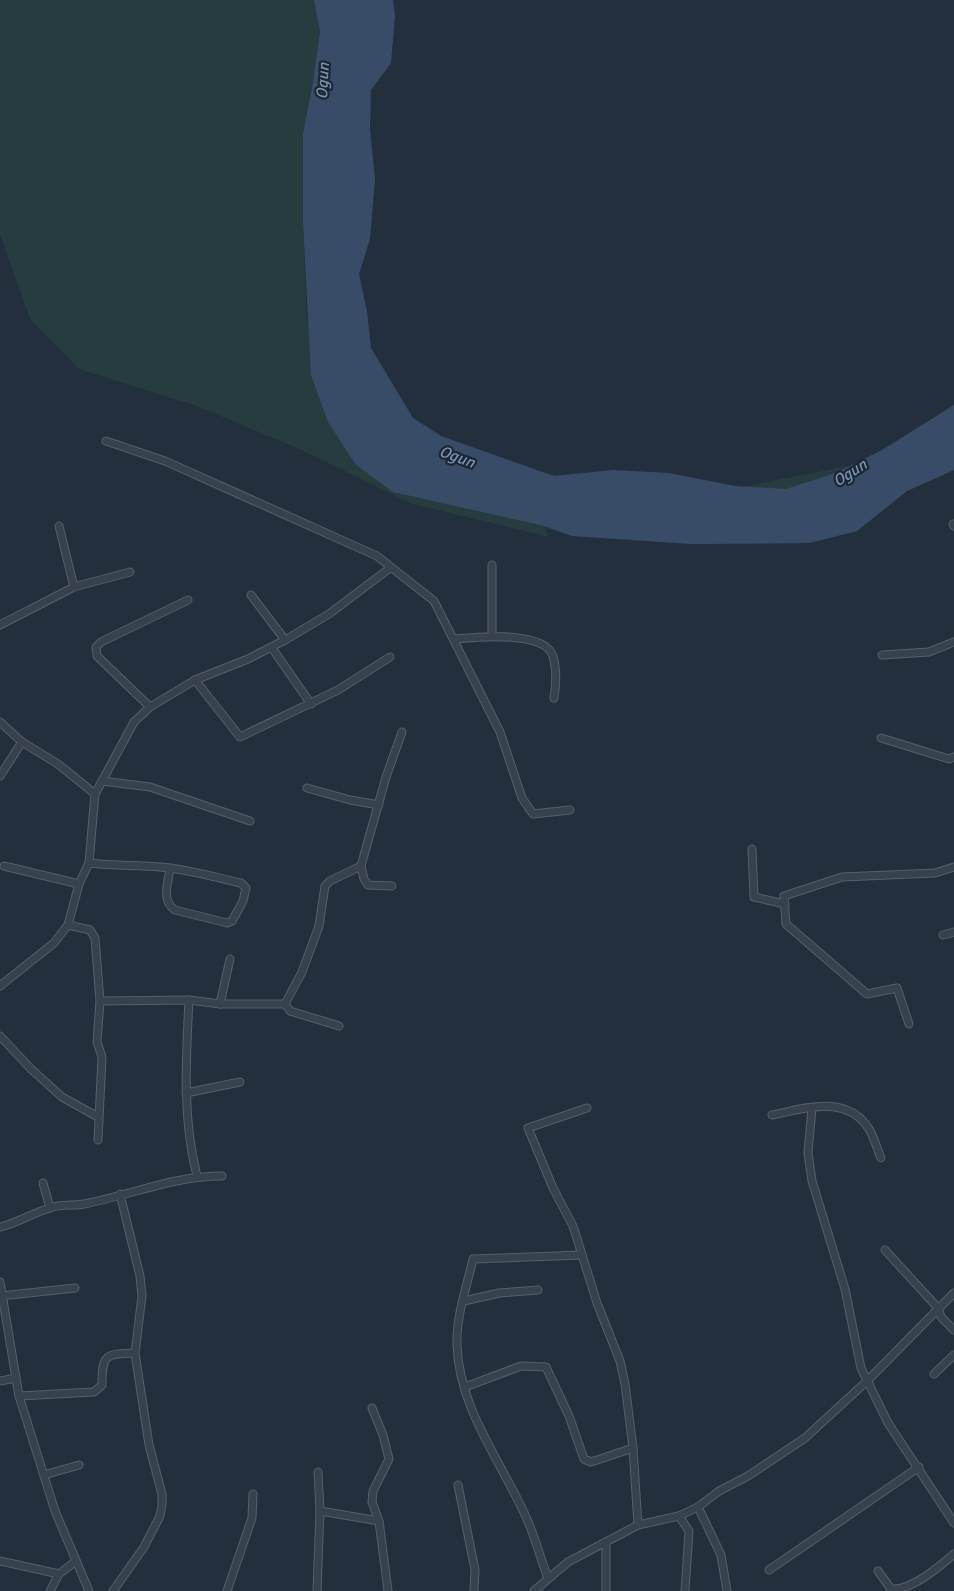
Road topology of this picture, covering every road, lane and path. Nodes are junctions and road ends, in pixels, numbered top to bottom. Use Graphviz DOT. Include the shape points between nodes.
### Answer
graph roads {
  1 [pos="106,441"];
  2 [pos="59,526"];
  3 [pos="492,565"];
  4 [pos="390,568"];
  5 [pos="130,572"];
  6 [pos="74,587"];
  7 [pos="251,595"];
  8 [pos="188,600"];
  9 [pos="0,624"];
  10 [pos="492,636"];
  11 [pos="455,639"];
  12 [pos="285,640"];
  13 [pos="954,642"];
  14 [pos="272,648"];
  15 [pos="882,655"];
  16 [pos="390,657"];
  17 [pos="195,680"];
  18 [pos="554,698"];
  19 [pos="311,704"];
  20 [pos="150,707"];
  21 [pos="0,722"];
  22 [pos="402,732"];
  23 [pos="881,738"];
  24 [pos="22,742"];
  25 [pos="954,757"];
  26 [pos="0,776"];
  27 [pos="102,781"];
  28 [pos="307,788"];
  29 [pos="96,794"];
  30 [pos="379,805"];
  31 [pos="570,810"];
  32 [pos="250,821"];
  33 [pos="752,849"];
  34 [pos="89,863"];
  35 [pos="4,866"];
  36 [pos="361,866"];
  37 [pos="954,867"];
  38 [pos="170,868"];
  39 [pos="79,884"];
  40 [pos="392,886"];
  41 [pos="785,904"];
  42 [pos="68,925"];
  43 [pos="954,932"];
  44 [pos="943,935"];
  45 [pos="230,959"];
  46 [pos="0,986"];
  47 [pos="188,1000"];
  48 [pos="100,1001"];
  49 [pos="220,1004"];
  50 [pos="285,1004"];
  51 [pos="908,1024"];
  52 [pos="339,1026"];
  53 [pos="0,1036"];
  54 [pos="240,1082"];
  55 [pos="186,1093"];
  56 [pos="586,1108"];
  57 [pos="812,1108"];
  58 [pos="772,1115"];
  59 [pos="98,1117"];
  60 [pos="98,1140"];
  61 [pos="881,1158"];
  62 [pos="197,1176"];
  63 [pos="222,1176"];
  64 [pos="43,1183"];
  65 [pos="120,1194"];
  66 [pos="50,1208"];
  67 [pos="0,1227"];
  68 [pos="885,1250"];
  69 [pos="582,1255"];
  70 [pos="0,1282"];
  71 [pos="76,1288"];
  72 [pos="538,1290"];
  73 [pos="954,1293"];
  74 [pos="1,1296"];
  75 [pos="464,1301"];
  76 [pos="938,1308"];
  77 [pos="954,1330"];
  78 [pos="135,1352"];
  79 [pos="954,1355"];
  80 [pos="934,1374"];
  81 [pos="16,1378"];
  82 [pos="0,1381"];
  83 [pos="867,1381"];
  84 [pos="465,1387"];
  85 [pos="19,1396"];
  86 [pos="372,1408"];
  87 [pos="632,1448"];
  88 [pos="79,1465"];
  89 [pos="918,1467"];
  90 [pos="318,1472"];
  91 [pos="44,1475"];
  92 [pos="458,1485"];
  93 [pos="253,1494"];
  94 [pos="698,1507"];
  95 [pos="320,1511"];
  96 [pos="679,1516"];
  97 [pos="379,1521"];
  98 [pos="954,1523"];
  99 [pos="638,1525"];
  100 [pos="606,1543"];
  101 [pos="954,1554"];
  102 [pos="0,1561"];
  103 [pos="76,1561"];
  104 [pos="769,1570"];
  105 [pos="878,1571"];
  106 [pos="60,1574"];
  107 [pos="548,1578"];
  108 [pos="50,1591"];
  109 [pos="89,1591"];
  110 [pos="113,1591"];
  111 [pos="227,1591"];
  112 [pos="317,1591"];
  113 [pos="388,1591"];
  114 [pos="474,1591"];
  115 [pos="534,1591"];
  116 [pos="606,1591"];
  117 [pos="685,1591"];
  118 [pos="727,1591"];
  1 -- 4 [label="street" via="165,461 377,556"];
  2 -- 6 [label="street"];
  3 -- 10 [label="street"];
  4 -- 11 [label="street" via="434,601"];
  4 -- 12 [label="street" via="329,614"];
  5 -- 6 [label="street"];
  6 -- 9 [label="street"];
  7 -- 12 [label="street"];
  8 -- 20 [label="street" via="96,647 98,656"];
  10 -- 11 [label="street"];
  10 -- 18 [label="street" via="538,642 545,647 552,655 556,680"];
  11 -- 31 [label="street" via="500,732 528,809 533,814"];
  12 -- 14 [label="street"];
  13 -- 15 [label="street" via="929,652"];
  14 -- 17 [label="street"];
  14 -- 19 [label="street"];
  16 -- 19 [label="street"];
  17 -- 19 [label="street" via="240,737"];
  17 -- 20 [label="street"];
  20 -- 27 [label="street" via="129,728"];
  21 -- 24 [label="street"];
  22 -- 30 [label="street"];
  23 -- 25 [label="street" via="949,759"];
  24 -- 26 [label="street"];
  24 -- 29 [label="street" via="58,764"];
  27 -- 29 [label="street"];
  27 -- 32 [label="street" via="150,787"];
  28 -- 30 [label="street"];
  29 -- 34 [label="street"];
  30 -- 36 [label="street"];
  33 -- 41 [label="street" via="754,897"];
  34 -- 38 [label="street"];
  34 -- 39 [label="street"];
  35 -- 39 [label="street"];
  36 -- 40 [label="street" via="366,883"];
  36 -- 50 [label="street" via="325,886 319,926 302,972"];
  37 -- 41 [label="street" via="935,872 842,877 784,896"];
  38 -- 38 [label="street" via="244,884 245,895 232,921 228,923 169,907 166,901"];
  39 -- 42 [label="street"];
  41 -- 51 [label="street" via="786,924 867,994 897,988"];
  42 -- 46 [label="street" via="54,943"];
  42 -- 48 [label="street" via="90,930 94,938"];
  43 -- 44 [label="street"];
  45 -- 49 [label="street"];
  47 -- 48 [label="street"];
  47 -- 49 [label="street"];
  47 -- 55 [label="street"];
  48 -- 59 [label="street" via="97,1042 102,1057"];
  49 -- 50 [label="street"];
  50 -- 52 [label="street" via="290,1011"];
  53 -- 59 [label="street" via="62,1097"];
  54 -- 55 [label="street"];
  55 -- 62 [label="street" via="188,1133"];
  56 -- 69 [label="street" via="528,1128 573,1226"];
  57 -- 58 [label="street"];
  57 -- 61 [label="street" via="832,1105 854,1114 870,1130"];
  57 -- 83 [label="street" via="808,1153 812,1181 845,1289 861,1368"];
  59 -- 60 [label="street"];
  62 -- 63 [label="street"];
  62 -- 65 [label="street"];
  64 -- 66 [label="street"];
  65 -- 66 [label="street" via="84,1204"];
  65 -- 78 [label="street" via="142,1296"];
  66 -- 67 [label="street"];
  68 -- 76 [label="street"];
  69 -- 75 [label="street" via="473,1259"];
  69 -- 87 [label="street" via="620,1361"];
  70 -- 74 [label="street"];
  71 -- 74 [label="street"];
  72 -- 75 [label="street" via="499,1292"];
  73 -- 76 [label="street"];
  74 -- 81 [label="street"];
  75 -- 84 [label="street" via="457,1344"];
  76 -- 77 [label="street" via="941,1318"];
  76 -- 83 [label="street"];
  78 -- 85 [label="street" via="105,1359 102,1363 102,1385 94,1392"];
  78 -- 110 [label="street" via="162,1505 144,1547"];
  79 -- 80 [label="street"];
  81 -- 82 [label="street"];
  81 -- 85 [label="street"];
  83 -- 89 [label="street" via="888,1423"];
  83 -- 94 [label="street" via="804,1438"];
  84 -- 87 [label="street" via="521,1366 546,1367 569,1416 584,1459 591,1462"];
  84 -- 107 [label="street" via="478,1426 526,1518"];
  85 -- 91 [label="street"];
  86 -- 97 [label="street" via="389,1459 372,1497"];
  87 -- 99 [label="street"];
  88 -- 91 [label="street"];
  89 -- 98 [label="street"];
  89 -- 104 [label="street"];
  90 -- 95 [label="street"];
  91 -- 103 [label="street" via="54,1511"];
  92 -- 114 [label="street" via="475,1570"];
  93 -- 111 [label="street" via="252,1518"];
  94 -- 96 [label="street"];
  94 -- 118 [label="street" via="721,1555"];
  95 -- 97 [label="street"];
  95 -- 112 [label="street"];
  96 -- 99 [label="street"];
  96 -- 117 [label="street" via="688,1532"];
  97 -- 113 [label="street"];
  99 -- 100 [label="street"];
  100 -- 107 [label="street" via="568,1562"];
  100 -- 116 [label="street"];
  101 -- 105 [label="street" via="904,1591 891,1589"];
  102 -- 106 [label="street"];
  103 -- 106 [label="street"];
  103 -- 109 [label="street"];
  106 -- 108 [label="street"];
  107 -- 115 [label="street"];
}
